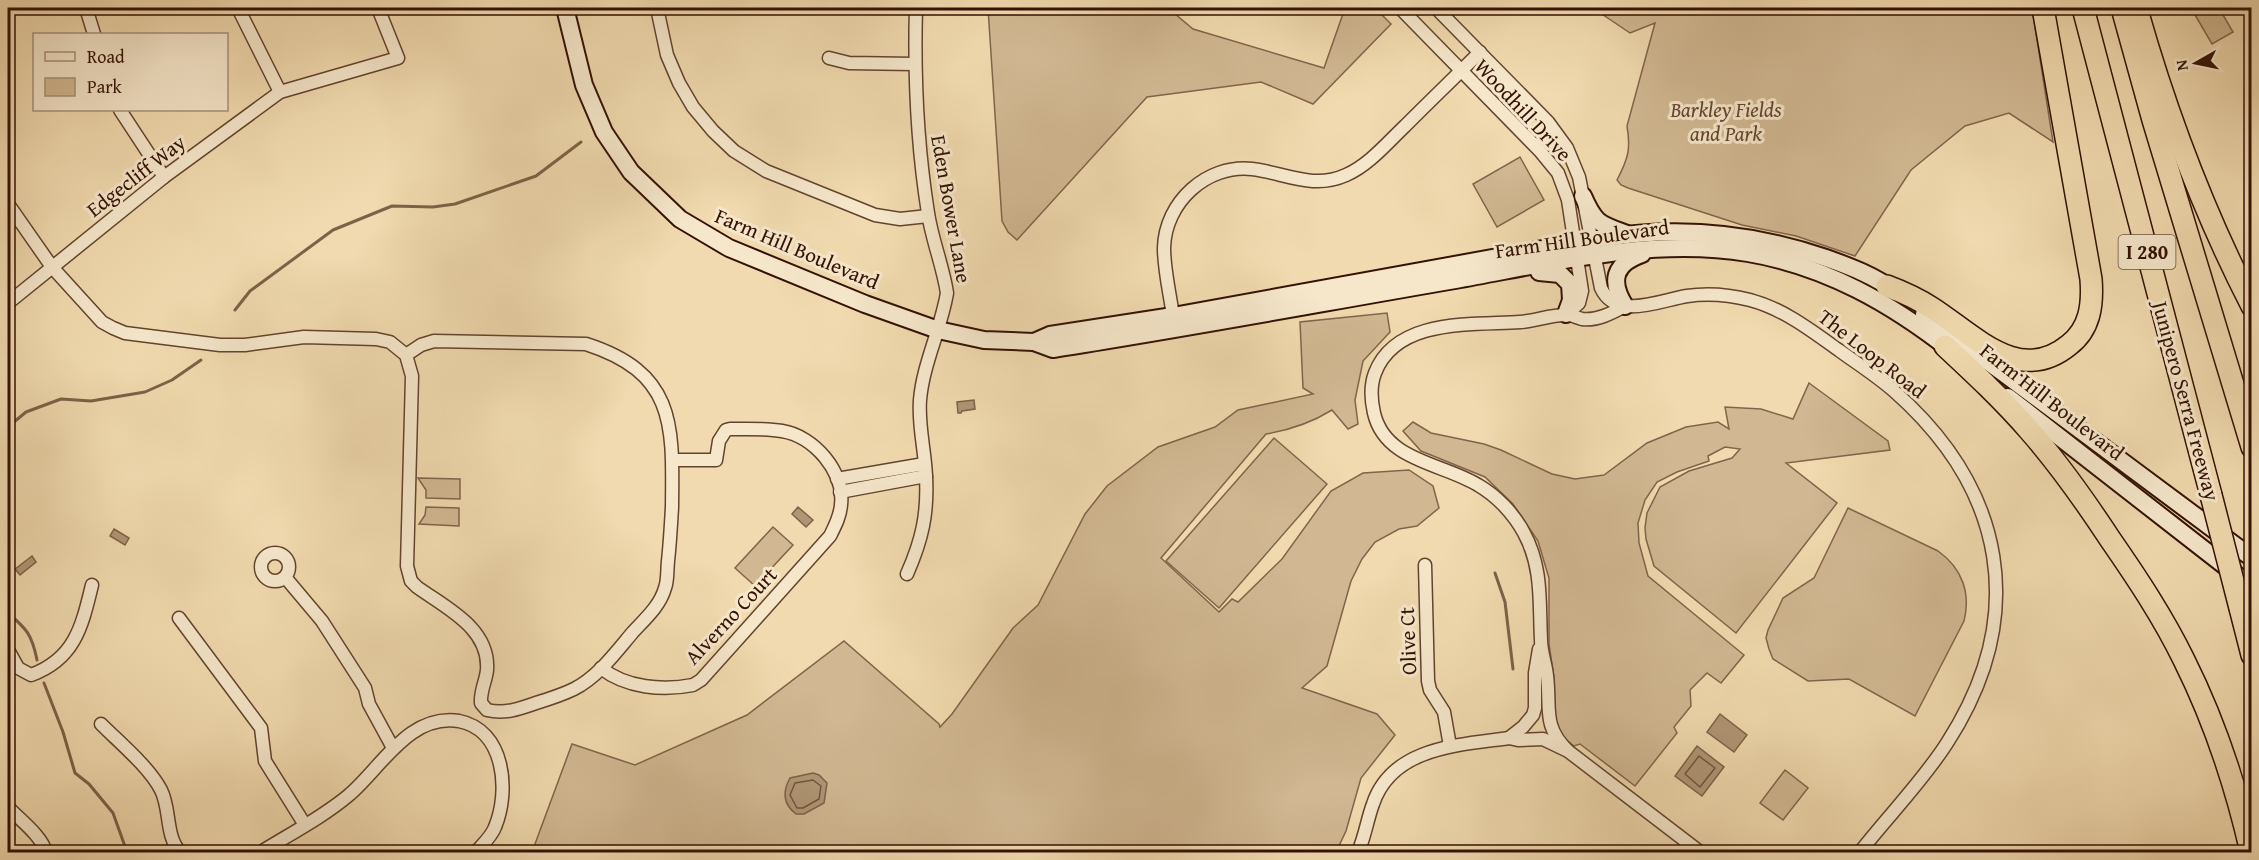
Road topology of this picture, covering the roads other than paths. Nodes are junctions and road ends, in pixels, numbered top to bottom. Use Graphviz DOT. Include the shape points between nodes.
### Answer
graph roads {
  1 [pos="86,8"];
  2 [pos="238,8"];
  3 [pos="378,8"];
  4 [pos="565,8"];
  5 [pos="657,8"];
  6 [pos="916,8"];
  7 [pos="1400,8"];
  8 [pos="1436,8"];
  9 [pos="2043,8"];
  10 [pos="2084,8"];
  11 [pos="2122,8"];
  12 [pos="2136,8"];
  13 [pos="94,33"];
  14 [pos="1480,52"];
  15 [pos="829,58"];
  16 [pos="914,64"];
  17 [pos="1461,71"];
  18 [pos="280,92"];
  19 [pos="121,111"];
  20 [pos="164,177"];
  21 [pos="1583,196"];
  22 [pos="8,204"];
  23 [pos="928,216"];
  24 [pos="1628,234"];
  25 [pos="1594,248"];
  26 [pos="1671,248"];
  27 [pos="1576,251"];
  28 [pos="52,267"];
  29 [pos="1502,272"];
  30 [pos="1887,286"];
  31 [pos="8,303"];
  32 [pos="1625,306"];
  33 [pos="2252,306"];
  34 [pos="1566,314"];
  35 [pos="1173,316"];
  36 [pos="938,330"];
  37 [pos="1034,342"];
  38 [pos="1945,346"];
  39 [pos="406,355"];
  40 [pos="2252,447"];
  41 [pos="673,460"];
  42 [pos="925,470"];
  43 [pos="837,478"];
  44 [pos="840,492"];
  45 [pos="2252,558"];
  46 [pos="1425,565"];
  47 [pos="907,574"];
  48 [pos="285,577"];
  49 [pos="92,585"];
  50 [pos="2252,587"];
  51 [pos="178,618"];
  52 [pos="1541,642"];
  53 [pos="8,650"];
  54 [pos="2252,655"];
  55 [pos="601,668"];
  56 [pos="101,724"];
  57 [pos="1509,738"];
  58 [pos="1450,746"];
  59 [pos="393,748"];
  60 [pos="1568,751"];
  61 [pos="8,807"];
  62 [pos="305,825"];
  63 [pos="46,852"];
  64 [pos="180,852"];
  65 [pos="261,852"];
  66 [pos="476,852"];
  67 [pos="1358,852"];
  68 [pos="1700,852"];
  69 [pos="1860,852"];
  70 [pos="2251,852"];
  1 -- 13 [label="street"];
  2 -- 18 [label="street"];
  3 -- 18 [label="street, Edgecliff Way" via="398,58"];
  4 -- 36 [label="main road, Farm Hill Boulevard" via="594,110 617,153 654,196 681,219 729,248"];
  5 -- 23 [label="street" via="667,55 680,83 693,107 734,151 766,171 875,215 900,219"];
  6 -- 16 [label="street, Eden Bower Lane"];
  7 -- 17 [label="street, Woodhill Drive"];
  8 -- 14 [label="street, Woodhill Drive"];
  9 -- 30 [label="highway" via="2091,279 2091,309 2082,331 2074,342 2053,356 2029,361 2012,358 1995,351 1912,296"];
  10 -- 54 [label="highway, Junipero Serra Freeway / I 280, bridge"];
  11 -- 40 [label="highway, I 280"];
  12 -- 33 [label="highway" via="2190,170"];
  14 -- 17 [label="street"];
  14 -- 21 [label="street, Woodhill Drive" via="1548,122 1567,148"];
  15 -- 16 [label="street" via="849,63"];
  16 -- 23 [label="street, Eden Bower Lane" via="917,139"];
  17 -- 27 [label="street, Woodhill Drive" via="1558,173 1568,200"];
  17 -- 35 [label="street" via="1371,159 1346,176 1304,181 1236,169 1209,177 1194,187 1176,207 1166,231 1165,263"];
  18 -- 20 [label="street, Edgecliff Way"];
  19 -- 20 [label="street"];
  20 -- 28 [label="street, Edgecliff Way"];
  21 -- 24 [label="main road" via="1598,221"];
  21 -- 25 [label="street, Woodhill Drive"];
  22 -- 28 [label="street"];
  23 -- 36 [label="street, Eden Bower Lane" via="947,293"];
  24 -- 25 [label="main road, Farm Hill Boulevard"];
  24 -- 30 [label="main road, Farm Hill Boulevard" via="1705,232 1769,241 1845,264"];
  25 -- 26 [label="main road, Farm Hill Boulevard"];
  25 -- 27 [label="main road, Farm Hill Boulevard"];
  25 -- 32 [label="street" via="1605,295"];
  26 -- 32 [label="main road" via="1635,256 1620,267 1616,283"];
  26 -- 38 [label="main road, Farm Hill Boulevard" via="1749,253 1815,271 1881,301"];
  27 -- 29 [label="main road, Farm Hill Boulevard"];
  27 -- 34 [label="street, Woodhill Drive" via="1582,291 1579,303"];
  27 -- 35 [label="main road, Farm Hill Boulevard"];
  28 -- 31 [label="street, Edgecliff Way"];
  28 -- 39 [label="street" via="102,322 125,333 220,345 304,337 376,339 390,342"];
  29 -- 34 [label="main road" via="1560,274 1571,291"];
  29 -- 37 [label="main road, Farm Hill Boulevard" via="1053,349"];
  30 -- 45 [label="main road, Farm Hill Boulevard"];
  32 -- 34 [label="street, The Loop Road" via="1605,316 1585,319"];
  32 -- 69 [label="street, The Loop Road" via="1718,295 1781,312 1875,376 1910,406 1950,452 1977,500 1994,550 1997,587 1995,622 1985,662 1947,744"];
  34 -- 52 [label="street" via="1412,334 1381,361 1372,387 1375,418 1392,444 1416,459 1478,485 1515,519 1531,547 1539,577"];
  35 -- 37 [label="main road, Farm Hill Boulevard" via="1050,335"];
  36 -- 37 [label="main road, Farm Hill Boulevard" via="984,340"];
  36 -- 42 [label="street, Eden Bower Lane" via="920,398 919,430"];
  38 -- 50 [label="main road, Farm Hill Boulevard"];
  38 -- 70 [label="highway" via="2048,452 2150,600 2184,660 2212,724"];
  39 -- 41 [label="street" via="428,343 446,341 586,344 606,351 635,367 658,392 666,411"];
  39 -- 55 [label="street" via="411,376 408,574 417,587 468,623 478,635 487,670 481,703 487,710 518,710 576,688"];
  41 -- 43 [label="street, Alverno Court" via="716,460 719,441 726,430 782,431 807,440 819,450"];
  41 -- 55 [label="street" via="666,587 658,604"];
  42 -- 43 [label="street"];
  42 -- 44 [label="street"];
  42 -- 47 [label="street, Eden Bower Lane" via="926,522"];
  43 -- 44 [label="street, Alverno Court"];
  44 -- 55 [label="street, Alverno Court" via="838,520 830,536 701,680 686,686 641,686"];
  46 -- 58 [label="street, Olive Ct" via="1428,681 1444,711"];
  48 -- 59 [label="street" via="322,621 365,688 369,704"];
  49 -- 53 [label="street" via="81,629 72,646 48,669 32,675 18,668"];
  51 -- 62 [label="street" via="261,728 265,761"];
  52 -- 57 [label="street" via="1533,716"];
  52 -- 60 [label="street" via="1549,720"];
  56 -- 64 [label="street" via="162,791 170,834"];
  57 -- 58 [label="street"];
  57 -- 60 [label="street" via="1543,739"];
  58 -- 67 [label="street" via="1417,757 1390,775 1373,804"];
  59 -- 62 [label="street" via="348,796"];
  59 -- 66 [label="street" via="423,727 442,721 477,727 495,747 503,772 501,801 495,828"];
  60 -- 68 [label="street"];
  61 -- 63 [label="street"];
  62 -- 65 [label="street"];
}
